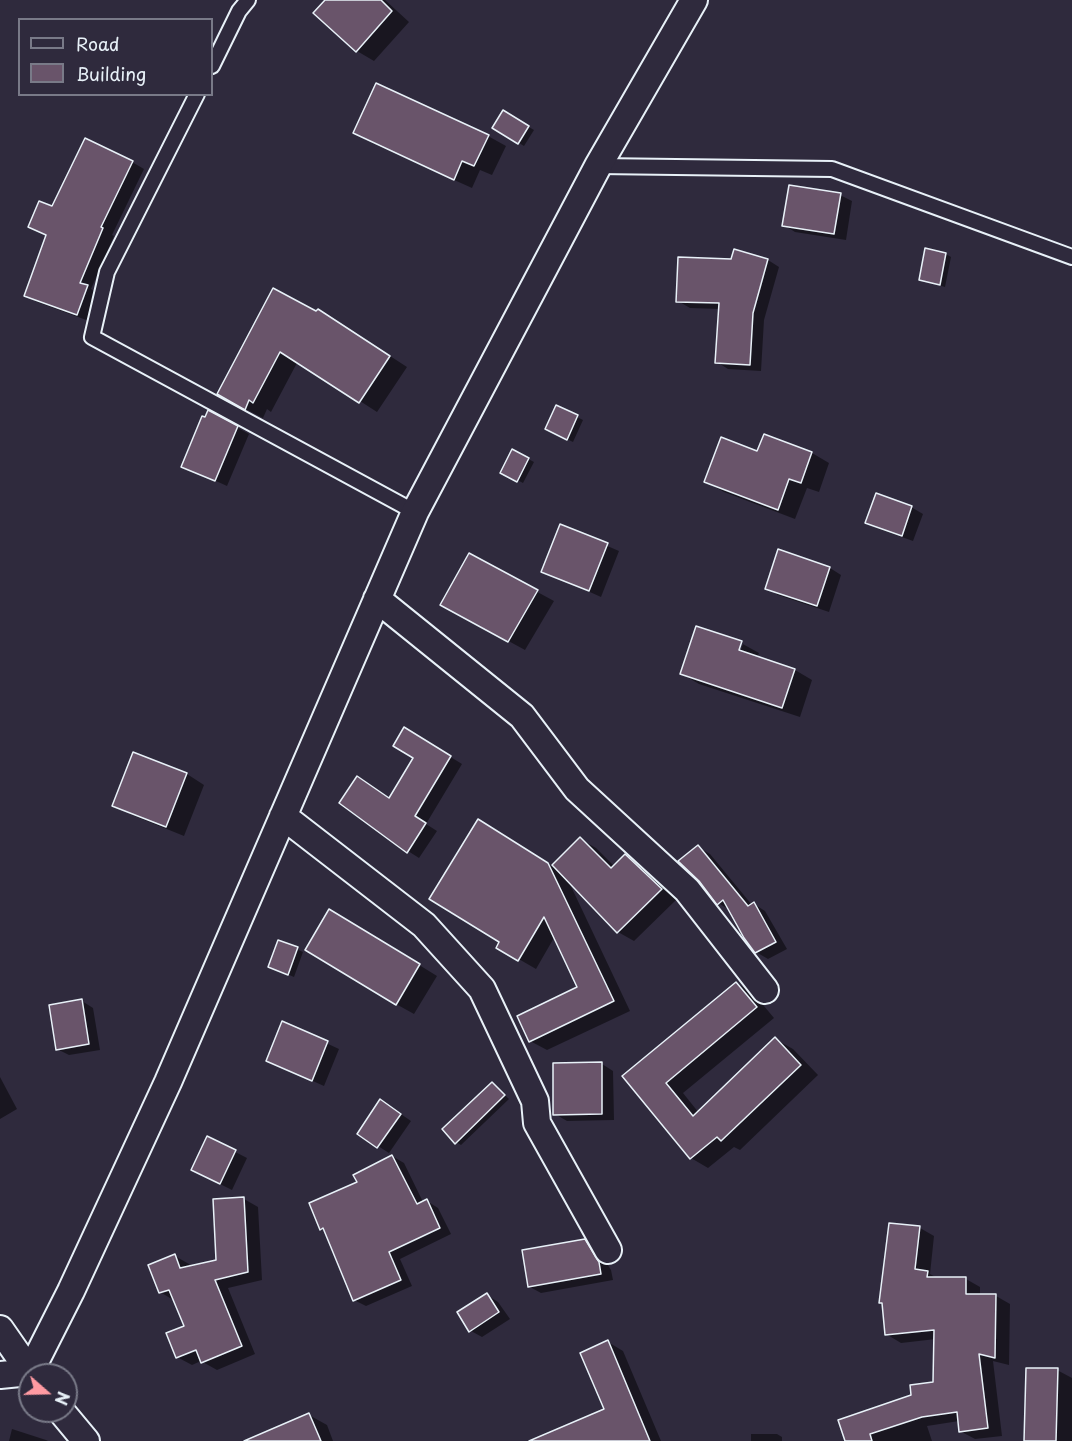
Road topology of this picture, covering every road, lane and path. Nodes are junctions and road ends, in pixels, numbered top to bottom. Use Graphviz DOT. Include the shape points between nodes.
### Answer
graph roads {
  1 [pos="248,0"];
  2 [pos="694,0"];
  3 [pos="213,64"];
  4 [pos="196,96"];
  5 [pos="598,166"];
  6 [pos="1072,257"];
  7 [pos="415,512"];
  8 [pos="377,599"];
  9 [pos="283,816"];
  10 [pos="765,990"];
  11 [pos="608,1250"];
  12 [pos="0,1329"];
  13 [pos="24,1363"];
  14 [pos="36,1363"];
  15 [pos="18,1374"];
  16 [pos="0,1375"];
  17 [pos="71,1423"];
  18 [pos="85,1441"];
  1 -- 3 [label="lane"];
  2 -- 5 [label="street"];
  4 -- 7 [label="lane" via="107,272 93,337"];
  5 -- 6 [label="lane" via="832,169"];
  5 -- 7 [label="street"];
  7 -- 8 [label="street"];
  8 -- 9 [label="street"];
  8 -- 10 [label="street" via="522,716 577,789 687,890"];
  9 -- 11 [label="street" via="424,925 482,989 535,1101 537,1123"];
  9 -- 14 [label="street" via="168,1082"];
  12 -- 13 [label="street"];
  15 -- 16 [label="street"];
  17 -- 18 [label="street"];
}
